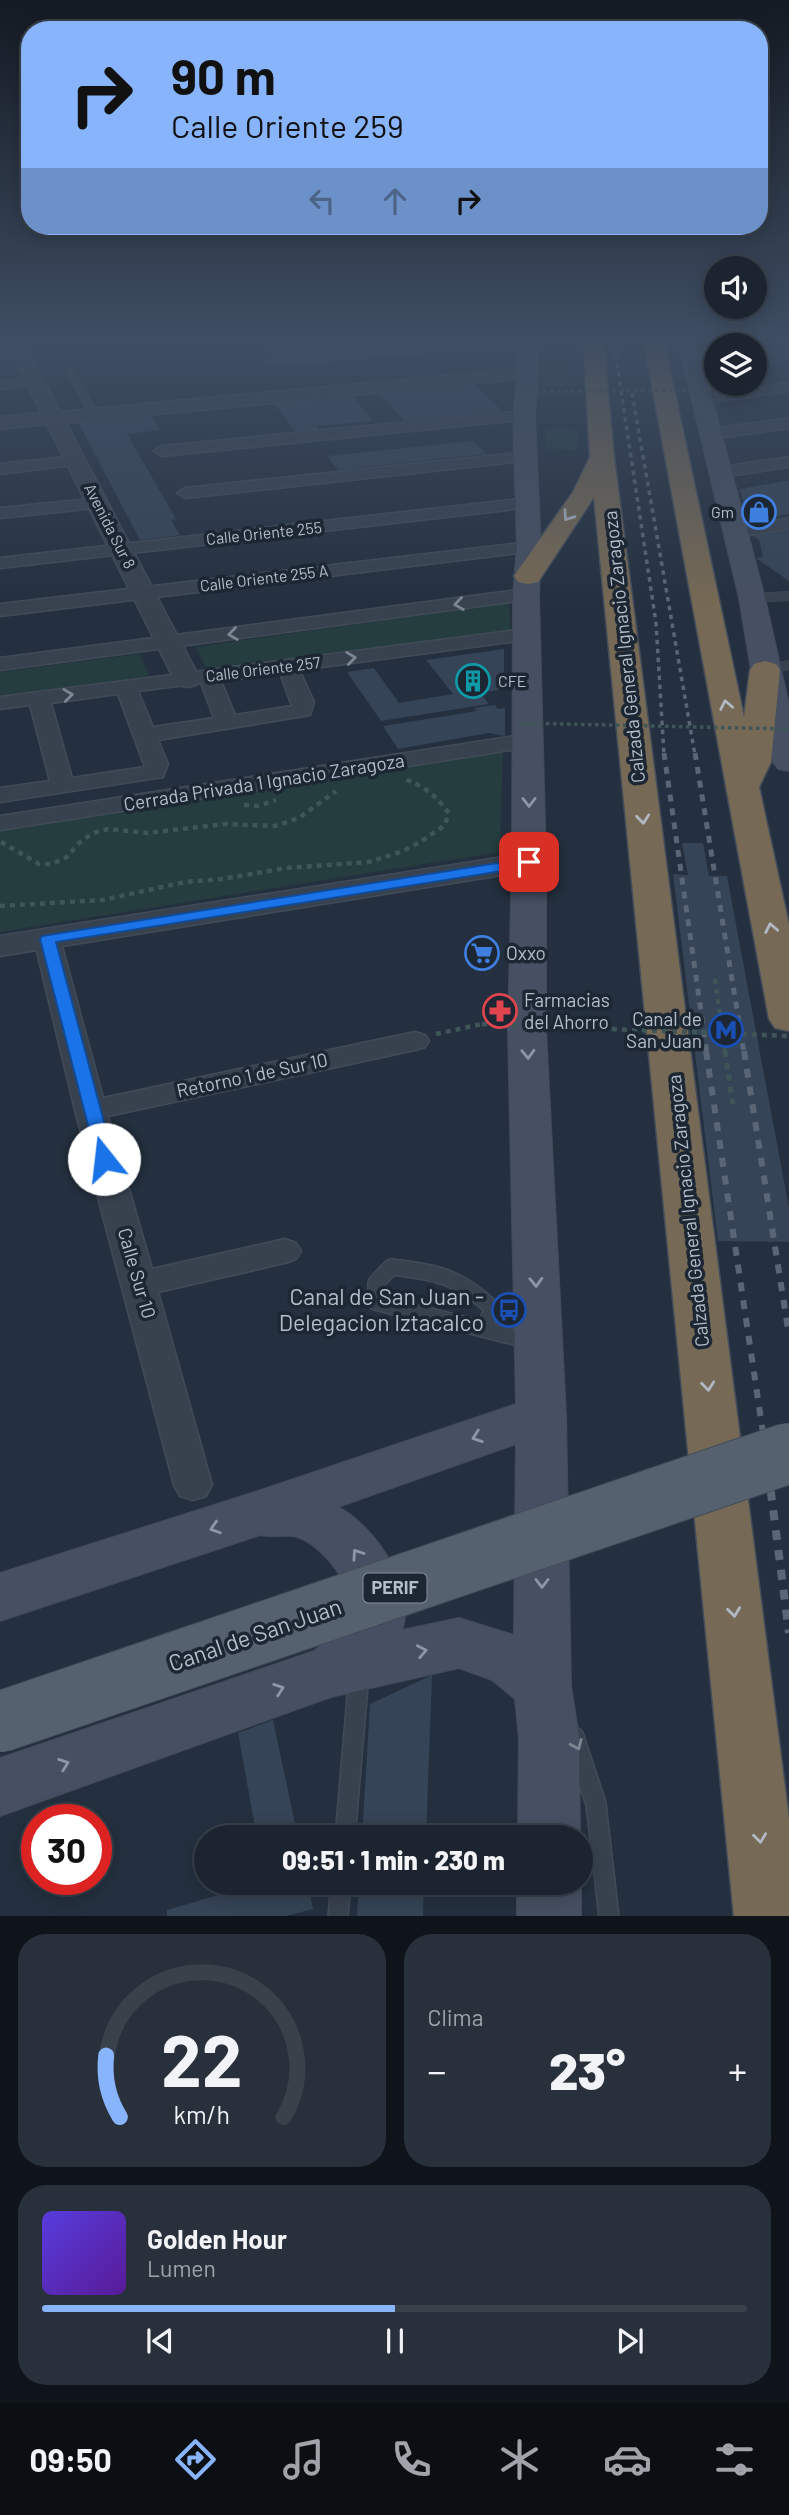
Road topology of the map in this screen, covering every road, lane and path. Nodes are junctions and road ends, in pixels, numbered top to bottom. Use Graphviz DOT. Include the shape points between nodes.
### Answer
graph roads {
  1 [pos="57,426"];
  2 [pos="352,426"];
  3 [pos="522,426"];
  4 [pos="598,426"];
  5 [pos="671,426"];
  6 [pos="710,426"];
  7 [pos="765,426"];
  8 [pos="712,434"];
  9 [pos="162,452"];
  10 [pos="526,457"];
  11 [pos="602,457"];
  12 [pos="76,461"];
  13 [pos="789,462"];
  14 [pos="0,469"];
  15 [pos="721,472"];
  16 [pos="186,493"];
  17 [pos="99,503"];
  18 [pos="527,503"];
  19 [pos="0,513"];
  20 [pos="789,523"];
  21 [pos="734,533"];
  22 [pos="123,549"];
  23 [pos="0,563"];
  24 [pos="528,573"];
  25 [pos="144,593"];
  26 [pos="789,596"];
  27 [pos="752,598"];
  28 [pos="0,610"];
  29 [pos="526,635"];
  30 [pos="169,643"];
  31 [pos="0,664"];
  32 [pos="287,666"];
  33 [pos="198,678"];
  34 [pos="777,678"];
  35 [pos="126,687"];
  36 [pos="39,698"];
  37 [pos="0,704"];
  38 [pos="227,723"];
  39 [pos="789,729"];
  40 [pos="523,732"];
  41 [pos="145,735"];
  42 [pos="789,762"];
  43 [pos="403,778"];
  44 [pos="63,786"];
  45 [pos="335,786"];
  46 [pos="742,789"];
  47 [pos="0,795"];
  48 [pos="283,797"];
  49 [pos="234,803"];
  50 [pos="0,823"];
  51 [pos="0,841"];
  52 [pos="529,862"];
  53 [pos="0,906"];
  54 [pos="47,939"];
  55 [pos="0,946"];
  56 [pos="715,979"];
  57 [pos="789,1019"];
  58 [pos="723,1033"];
  59 [pos="428,1036"];
  60 [pos="789,1036"];
  61 [pos="733,1107"];
  62 [pos="90,1110"];
  63 [pos="285,1251"];
  64 [pos="141,1284"];
  65 [pos="485,1329"];
  66 [pos="538,1343"];
  67 [pos="541,1415"];
  68 [pos="789,1453"];
  69 [pos="193,1485"];
  70 [pos="258,1513"];
  71 [pos="0,1597"];
  72 [pos="346,1667"];
  73 [pos="542,1686"];
  74 [pos="0,1722"];
  75 [pos="0,1787"];
  76 [pos="345,1825"];
  77 [pos="549,1825"];
  78 [pos="340,1895"];
  79 [pos="549,1895"];
  80 [pos="338,1916"];
  81 [pos="549,1916"];
  82 [pos="609,1916"];
  83 [pos="768,1916"];
  1 -- 12 [label="street, Avenida Sur 8"];
  2 -- 9 [label="street"];
  3 -- 10 [label="main road"];
  4 -- 11 [label="highway, Calzada General Ignacio Zaragoza"];
  46 -- 5 [label="highway, one-way"];
  6 -- 8 [label="main road"];
  7 -- 8 [label="street"];
  8 -- 15 [label="main road"];
  10 -- 16 [label="street"];
  10 -- 18 [label="main road"];
  11 -- 24 [label="highway, one-way" via="584,492"];
  11 -- 83 [label="highway, Calzada General Ignacio Zaragoza, one-way"];
  12 -- 14 [label="street"];
  12 -- 17 [label="street, Avenida Sur 8"];
  13 -- 15 [label="street"];
  15 -- 21 [label="main road"];
  17 -- 19 [label="street"];
  17 -- 22 [label="street, Avenida Sur 8"];
  18 -- 22 [label="street, Calle Oriente 255"];
  18 -- 24 [label="main road"];
  20 -- 21 [label="street"];
  21 -- 27 [label="main road"];
  22 -- 23 [label="street, Calle Oriente 255"];
  22 -- 25 [label="street, Avenida Sur 8"];
  24 -- 25 [label="street, Calle Oriente 255 A"];
  24 -- 29 [label="main road"];
  24 -- 30 [label="street, Calle Oriente 257, one-way"];
  25 -- 28 [label="street, Calle Oriente 255 A"];
  25 -- 30 [label="street, Avenida Sur 8"];
  26 -- 27 [label="lane"];
  27 -- 34 [label="main road"];
  32 -- 29 [label="street, Calle Oriente 257, one-way"];
  29 -- 40 [label="main road"];
  30 -- 31 [label="street, Calle Oriente 257"];
  30 -- 33 [label="street, Avenida Sur 8"];
  32 -- 33 [label="street, Calle Oriente 257"];
  32 -- 38 [label="street" via="303,711"];
  33 -- 35 [label="street, Calle Oriente 257"];
  33 -- 38 [label="street"];
  34 -- 42 [label="main road"];
  34 -- 46 [label="highway" via="755,762"];
  36 -- 35 [label="street, Calle Oriente 257, one-way"];
  35 -- 41 [label="street"];
  36 -- 37 [label="street, Calle Oriente 257"];
  36 -- 44 [label="street"];
  38 -- 41 [label="street"];
  39 -- 40 [label="path, bridge"];
  40 -- 50 [label="street, Cerrada Privada 1 Ignacio Zaragoza"];
  40 -- 52 [label="main road, one-way"];
  41 -- 44 [label="street" via="157,764 155,772"];
  43 -- 53 [label="path" via="440,802 448,820 420,842 383,858 185,882 103,900"];
  44 -- 47 [label="street"];
  45 -- 51 [label="path" via="344,785 289,823 225,824 136,834 108,829 86,837 67,858 52,864 39,864"];
  57 -- 46 [label="highway, one-way"];
  48 -- 49 [label="path" via="258,807"];
  52 -- 54 [label="street"];
  52 -- 66 [label="main road, one-way" via="527,1030"];
  54 -- 55 [label="street"];
  54 -- 62 [label="street, Calle Sur 10"];
  56 -- 58 [label="path"];
  58 -- 59 [label="path, bridge" via="482,1024"];
  58 -- 60 [label="path, bridge"];
  58 -- 61 [label="path"];
  59 -- 62 [label="street, Retorno 1 de Sur 10"];
  62 -- 64 [label="street, Calle Sur 10"];
  63 -- 64 [label="street"];
  64 -- 69 [label="street, Calle Sur 10"];
  65 -- 65 [label="lane" via="375,1303 376,1283 391,1267 450,1275 492,1308"];
  65 -- 66 [label="lane"];
  66 -- 67 [label="main road"];
  67 -- 70 [label="main road, one-way"];
  67 -- 73 [label="main road, one-way"];
  68 -- 74 [label="main road, Canal de San Juan / PERIF, bridge"];
  70 -- 71 [label="main road, one-way"];
  72 -- 70 [label="main road, one-way" via="372,1631 379,1609 371,1576 352,1545 329,1528 302,1516"];
  72 -- 73 [label="main road, one-way" via="459,1643 510,1660"];
  75 -- 72 [label="main road, one-way"];
  72 -- 76 [label="lane"];
  73 -- 77 [label="main road" via="549,1738"];
  73 -- 82 [label="lane, one-way" via="574,1738 592,1781 603,1840"];
  78 -- 80 [label="lane"];
  79 -- 81 [label="main road"];
}
